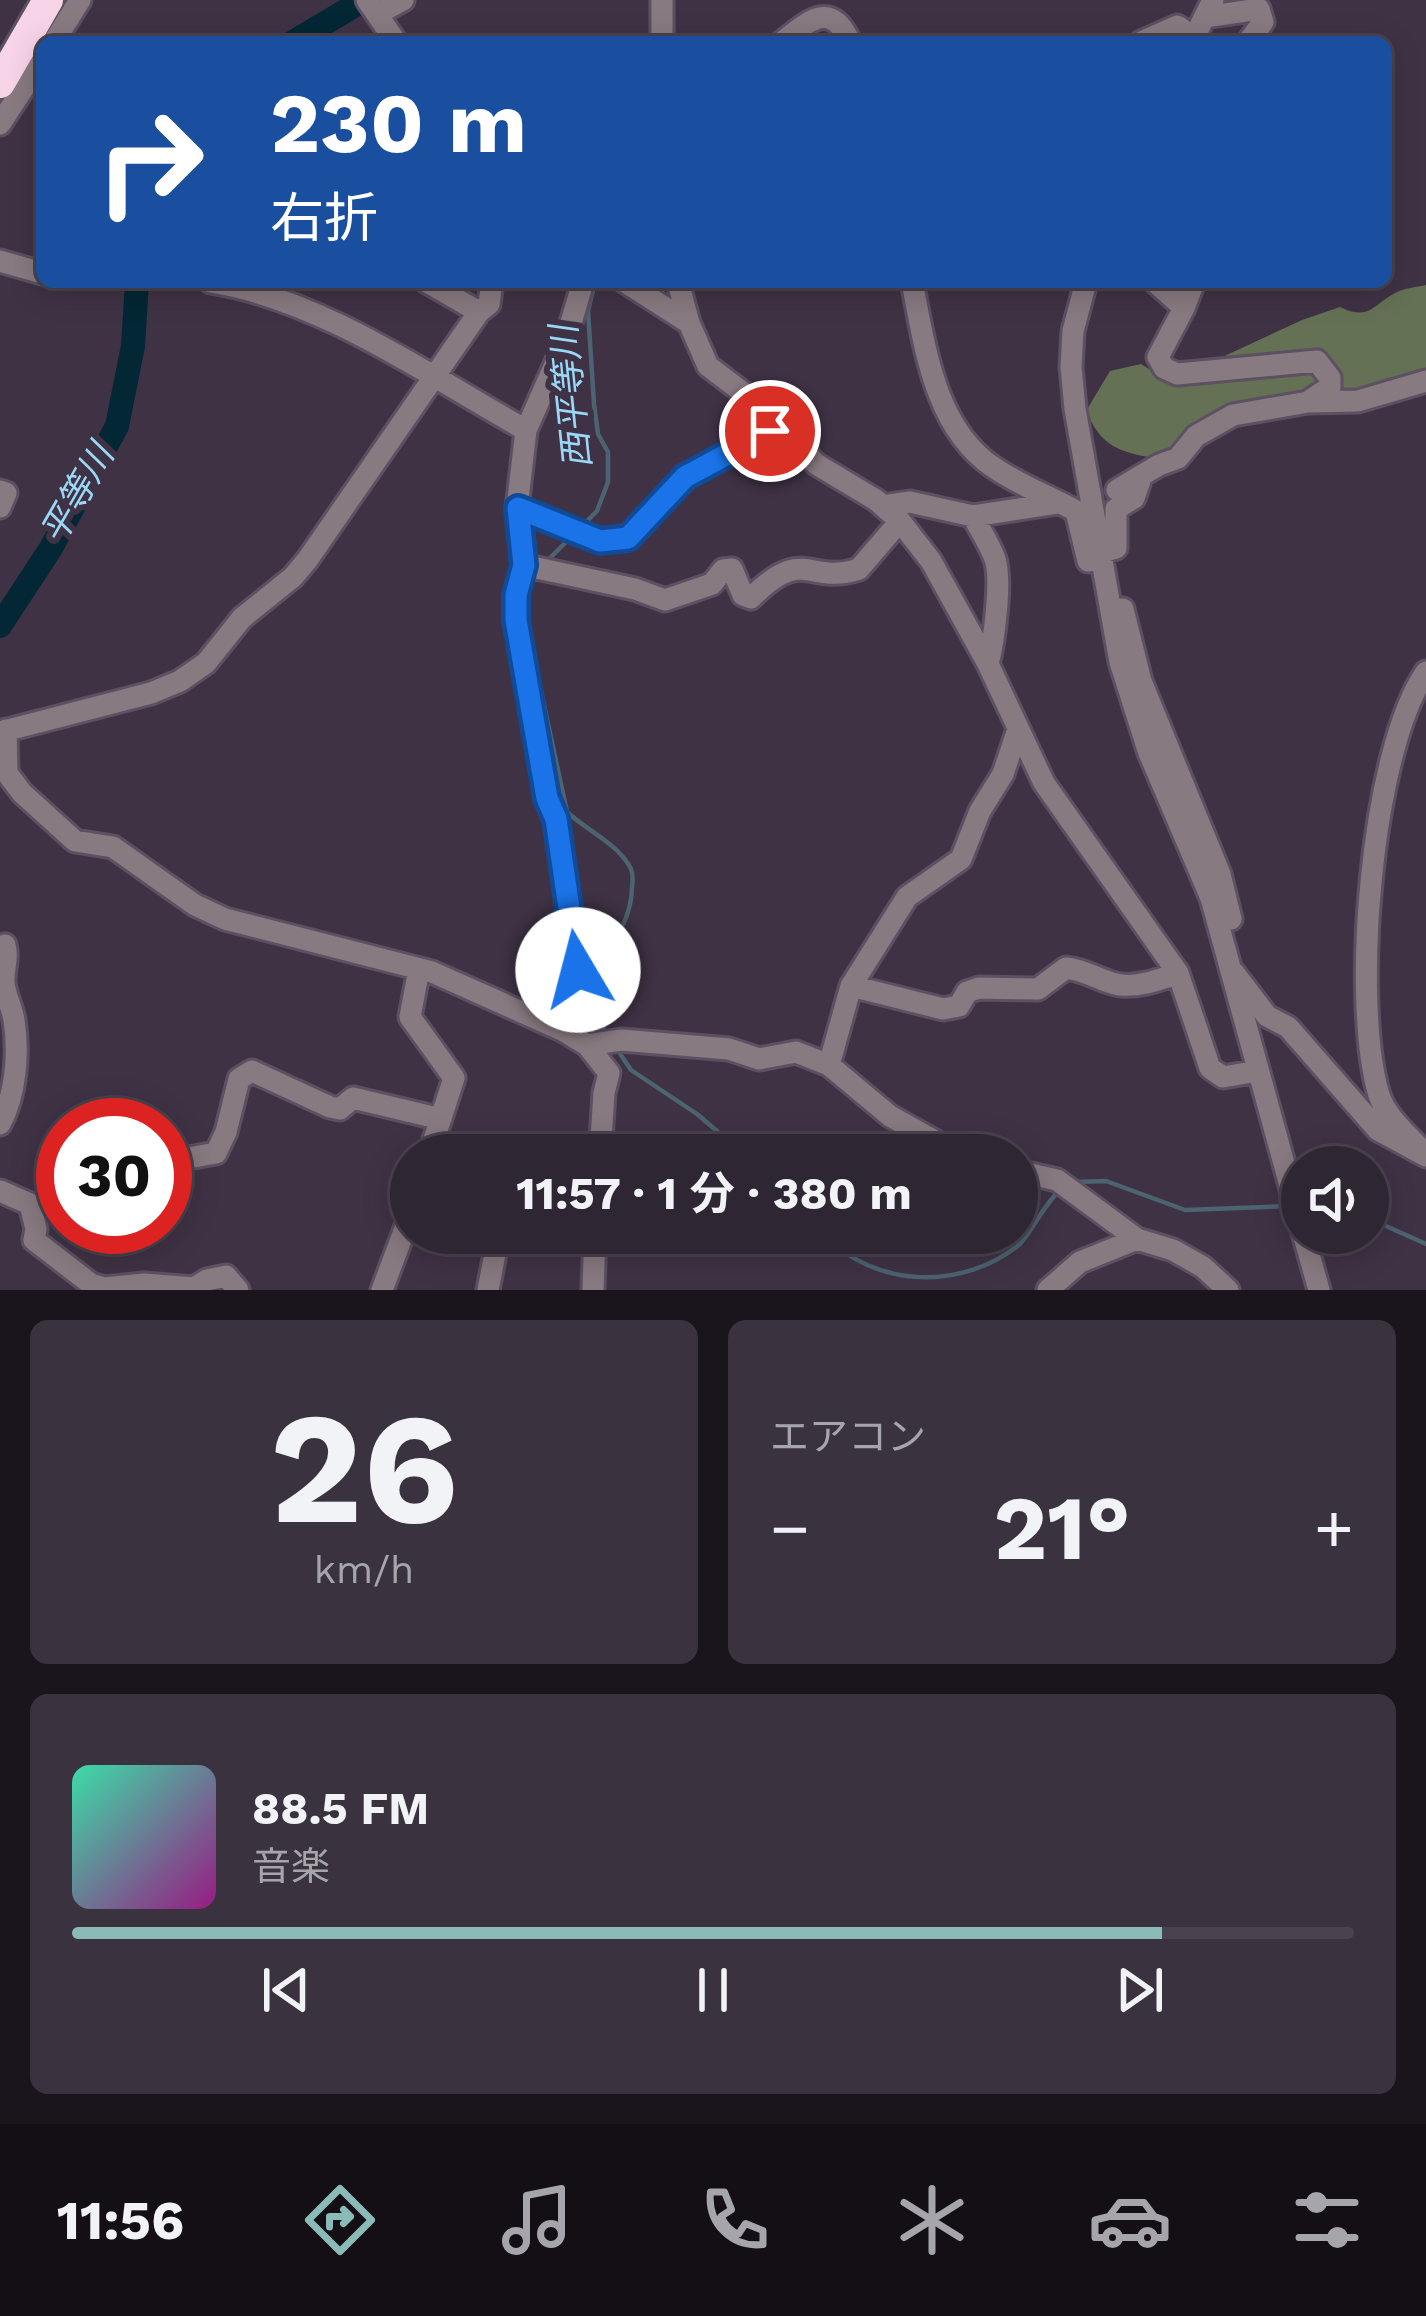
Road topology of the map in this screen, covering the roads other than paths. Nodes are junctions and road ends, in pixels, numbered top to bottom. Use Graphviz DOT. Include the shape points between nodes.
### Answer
graph roads {
  1 [pos="24,0"];
  2 [pos="48,0"];
  3 [pos="80,0"];
  4 [pos="403,0"];
  5 [pos="662,0"];
  6 [pos="1265,4"];
  7 [pos="372,7"];
  8 [pos="1209,8"];
  9 [pos="58,36"];
  10 [pos="392,36"];
  11 [pos="662,36"];
  12 [pos="791,36"];
  13 [pos="847,36"];
  14 [pos="1154,36"];
  15 [pos="1179,36"];
  16 [pos="1195,36"];
  17 [pos="1252,36"];
  18 [pos="0,40"];
  19 [pos="36,69"];
  20 [pos="0,83"];
  21 [pos="0,124"];
  22 [pos="0,261"];
  23 [pos="36,271"];
  24 [pos="238,288"];
  25 [pos="438,288"];
  26 [pos="491,288"];
  27 [pos="581,288"];
  28 [pos="634,288"];
  29 [pos="680,288"];
  30 [pos="913,288"];
  31 [pos="1084,288"];
  32 [pos="1162,288"];
  33 [pos="1192,288"];
  34 [pos="1184,308"];
  35 [pos="479,311"];
  36 [pos="689,323"];
  37 [pos="435,380"];
  38 [pos="1426,381"];
  39 [pos="1308,402"];
  40 [pos="767,411"];
  41 [pos="526,430"];
  42 [pos="1141,478"];
  43 [pos="0,490"];
  44 [pos="1117,490"];
  45 [pos="1068,500"];
  46 [pos="0,507"];
  47 [pos="518,508"];
  48 [pos="891,513"];
  49 [pos="973,516"];
  50 [pos="1100,553"];
  51 [pos="534,567"];
  52 [pos="1109,602"];
  53 [pos="988,664"];
  54 [pos="1426,672"];
  55 [pos="1018,730"];
  56 [pos="3,731"];
  57 [pos="3,779"];
  58 [pos="0,946"];
  59 [pos="1230,968"];
  60 [pos="419,969"];
  61 [pos="1178,973"];
  62 [pos="851,986"];
  63 [pos="564,1031"];
  64 [pos="603,1042"];
  65 [pos="829,1065"];
  66 [pos="1258,1071"];
  67 [pos="441,1119"];
  68 [pos="0,1124"];
  69 [pos="436,1134"];
  70 [pos="601,1134"];
  71 [pos="922,1134"];
  72 [pos="1281,1152"];
  73 [pos="1426,1155"];
  74 [pos="192,1158"];
  75 [pos="1038,1178"];
  76 [pos="0,1191"];
  77 [pos="1137,1239"];
  78 [pos="396,1254"];
  79 [pos="495,1254"];
  80 [pos="594,1254"];
  81 [pos="1309,1254"];
  82 [pos="89,1287"];
  83 [pos="238,1290"];
  84 [pos="382,1290"];
  85 [pos="488,1290"];
  86 [pos="593,1290"];
  87 [pos="1048,1290"];
  88 [pos="1228,1290"];
  89 [pos="1319,1290"];
  1 -- 18 [label="highway"];
  2 -- 20 [label="highway"];
  3 -- 9 [label="street"];
  4 -- 7 [label="street"];
  5 -- 11 [label="street"];
  6 -- 8 [label="street"];
  6 -- 17 [label="street"];
  7 -- 10 [label="street"];
  8 -- 16 [label="street"];
  12 -- 13 [label="street" via="820,16 840,21"];
  14 -- 15 [label="street" via="1177,26"];
  19 -- 21 [label="street"];
  22 -- 23 [label="street"];
  24 -- 37 [label="street" via="368,339"];
  25 -- 35 [label="street"];
  26 -- 35 [label="street"];
  27 -- 41 [label="street"];
  28 -- 36 [label="street"];
  29 -- 36 [label="street"];
  30 -- 45 [label="street" via="931,374 957,430 988,464"];
  31 -- 50 [label="street" via="1071,367"];
  32 -- 34 [label="street"];
  33 -- 34 [label="street"];
  34 -- 39 [label="street" via="1158,357 1164,368 1177,374 1317,361 1330,387"];
  35 -- 37 [label="street"];
  36 -- 40 [label="street" via="708,366"];
  37 -- 41 [label="street"];
  37 -- 56 [label="street" via="293,577 242,618 206,663 151,693"];
  38 -- 39 [label="street" via="1358,401"];
  39 -- 42 [label="street" via="1233,416"];
  41 -- 47 [label="street"];
  42 -- 44 [label="street"];
  42 -- 50 [label="street" via="1134,498 1116,509 1116,548"];
  43 -- 46 [label="street"];
  45 -- 49 [label="street"];
  45 -- 52 [label="street" via="1098,607"];
  47 -- 48 [label="street" via="600,541 628,538 685,477 770,431"];
  47 -- 51 [label="street"];
  48 -- 49 [label="street" via="910,502"];
  48 -- 51 [label="street" via="859,569 794,568 751,598 732,569 665,600"];
  48 -- 53 [label="street" via="932,560"];
  49 -- 53 [label="street" via="997,573"];
  50 -- 52 [label="street"];
  51 -- 63 [label="street" via="516,595 516,620 578,970"];
  52 -- 59 [label="street" via="1132,711 1211,898"];
  53 -- 55 [label="street"];
  54 -- 73 [label="street" via="1391,764 1364,967 1379,1099"];
  55 -- 61 [label="street" via="1044,783"];
  55 -- 62 [label="street" via="961,859 907,897"];
  56 -- 57 [label="street"];
  57 -- 60 [label="street" via="75,841 113,847 225,920"];
  58 -- 68 [label="street" via="8,951 3,981 15,1043 14,1088"];
  59 -- 66 [label="street"];
  59 -- 73 [label="street" via="1378,1130"];
  60 -- 63 [label="street"];
  60 -- 67 [label="street" via="410,1017 454,1078"];
  61 -- 62 [label="street" via="1124,985 1066,968 1038,989 979,988 943,1009"];
  61 -- 66 [label="street" via="1210,1068 1223,1077"];
  62 -- 65 [label="street"];
  63 -- 64 [label="street"];
  64 -- 65 [label="street" via="729,1048 759,1059 796,1052"];
  64 -- 70 [label="street" via="610,1073"];
  65 -- 71 [label="street"];
  66 -- 72 [label="street"];
  67 -- 69 [label="street"];
  67 -- 74 [label="street" via="353,1098 330,1107 252,1071 239,1079 216,1154"];
  75 -- 77 [label="street" via="1066,1187"];
  76 -- 82 [label="street" via="30,1204 34,1240"];
  77 -- 87 [label="street" via="1080,1262"];
  77 -- 88 [label="street" via="1188,1259"];
  78 -- 84 [label="street"];
  79 -- 85 [label="street"];
  80 -- 86 [label="street"];
  81 -- 89 [label="street"];
  82 -- 83 [label="street" via="194,1288 226,1276"];
}
